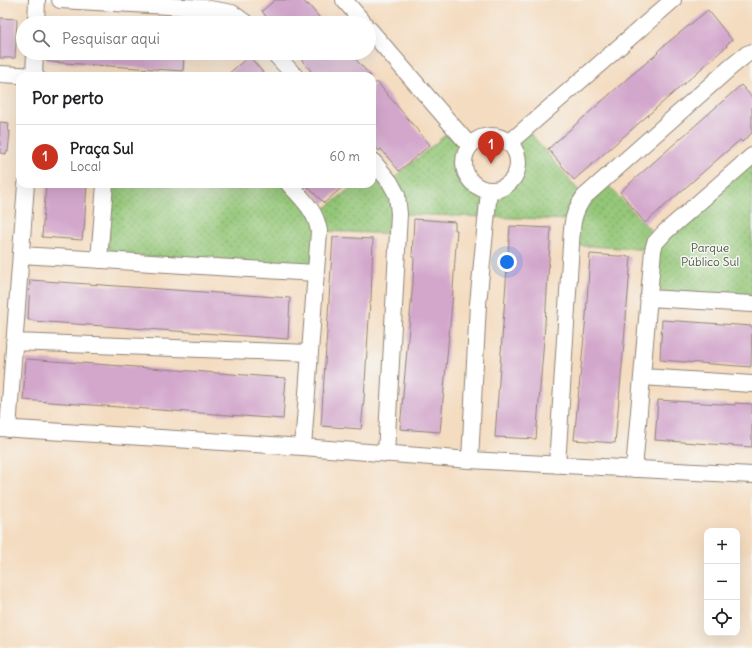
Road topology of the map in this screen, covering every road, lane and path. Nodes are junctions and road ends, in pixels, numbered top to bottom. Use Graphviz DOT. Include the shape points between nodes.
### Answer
graph roads {
  1 [pos="37,0"];
  2 [pos="60,0"];
  3 [pos="344,0"];
  4 [pos="673,0"];
  5 [pos="36,16"];
  6 [pos="236,16"];
  7 [pos="358,16"];
  8 [pos="376,37"];
  9 [pos="752,52"];
  10 [pos="35,60"];
  11 [pos="280,60"];
  12 [pos="34,72"];
  13 [pos="291,72"];
  14 [pos="0,74"];
  15 [pos="16,75"];
  16 [pos="509,143"];
  17 [pos="470,146"];
  18 [pos="752,156"];
  19 [pos="376,165"];
  20 [pos="26,188"];
  21 [pos="105,188"];
  22 [pos="293,188"];
  23 [pos="489,191"];
  24 [pos="21,255"];
  25 [pos="99,260"];
  26 [pos="315,273"];
  27 [pos="648,298"];
  28 [pos="752,304"];
  29 [pos="14,342"];
  30 [pos="310,352"];
  31 [pos="642,377"];
  32 [pos="752,384"];
  33 [pos="4,429"];
  34 [pos="303,447"];
  35 [pos="386,454"];
  36 [pos="470,460"];
  37 [pos="557,465"];
  38 [pos="634,469"];
  39 [pos="752,475"];
  1 -- 5 [label="street"];
  2 -- 6 [label="street" via="204,8"];
  3 -- 7 [label="street"];
  4 -- 16 [label="street"];
  8 -- 17 [label="street"];
  9 -- 37 [label="street" via="732,66 584,197 578,206 571,239"];
  10 -- 12 [label="street"];
  11 -- 13 [label="street"];
  14 -- 15 [label="street"];
  16 -- 17 [label="street" via="492,136 476,140"];
  16 -- 23 [label="street" via="518,158 516,175 504,187"];
  17 -- 23 [label="street" via="464,162 468,179 474,185"];
  18 -- 27 [label="street" via="655,243"];
  19 -- 35 [label="street" via="397,195 399,214"];
  20 -- 24 [label="street"];
  21 -- 25 [label="street"];
  22 -- 26 [label="street" via="308,204 318,222"];
  23 -- 36 [label="street" via="478,304"];
  24 -- 25 [label="street"];
  24 -- 29 [label="street"];
  25 -- 26 [label="street"];
  26 -- 30 [label="street"];
  27 -- 28 [label="street"];
  27 -- 31 [label="street"];
  29 -- 30 [label="street"];
  29 -- 33 [label="street"];
  30 -- 34 [label="street"];
  31 -- 32 [label="street"];
  31 -- 38 [label="street"];
  33 -- 34 [label="street"];
  34 -- 35 [label="street"];
  35 -- 36 [label="street"];
  36 -- 37 [label="street"];
  37 -- 38 [label="street"];
  38 -- 39 [label="street"];
}
